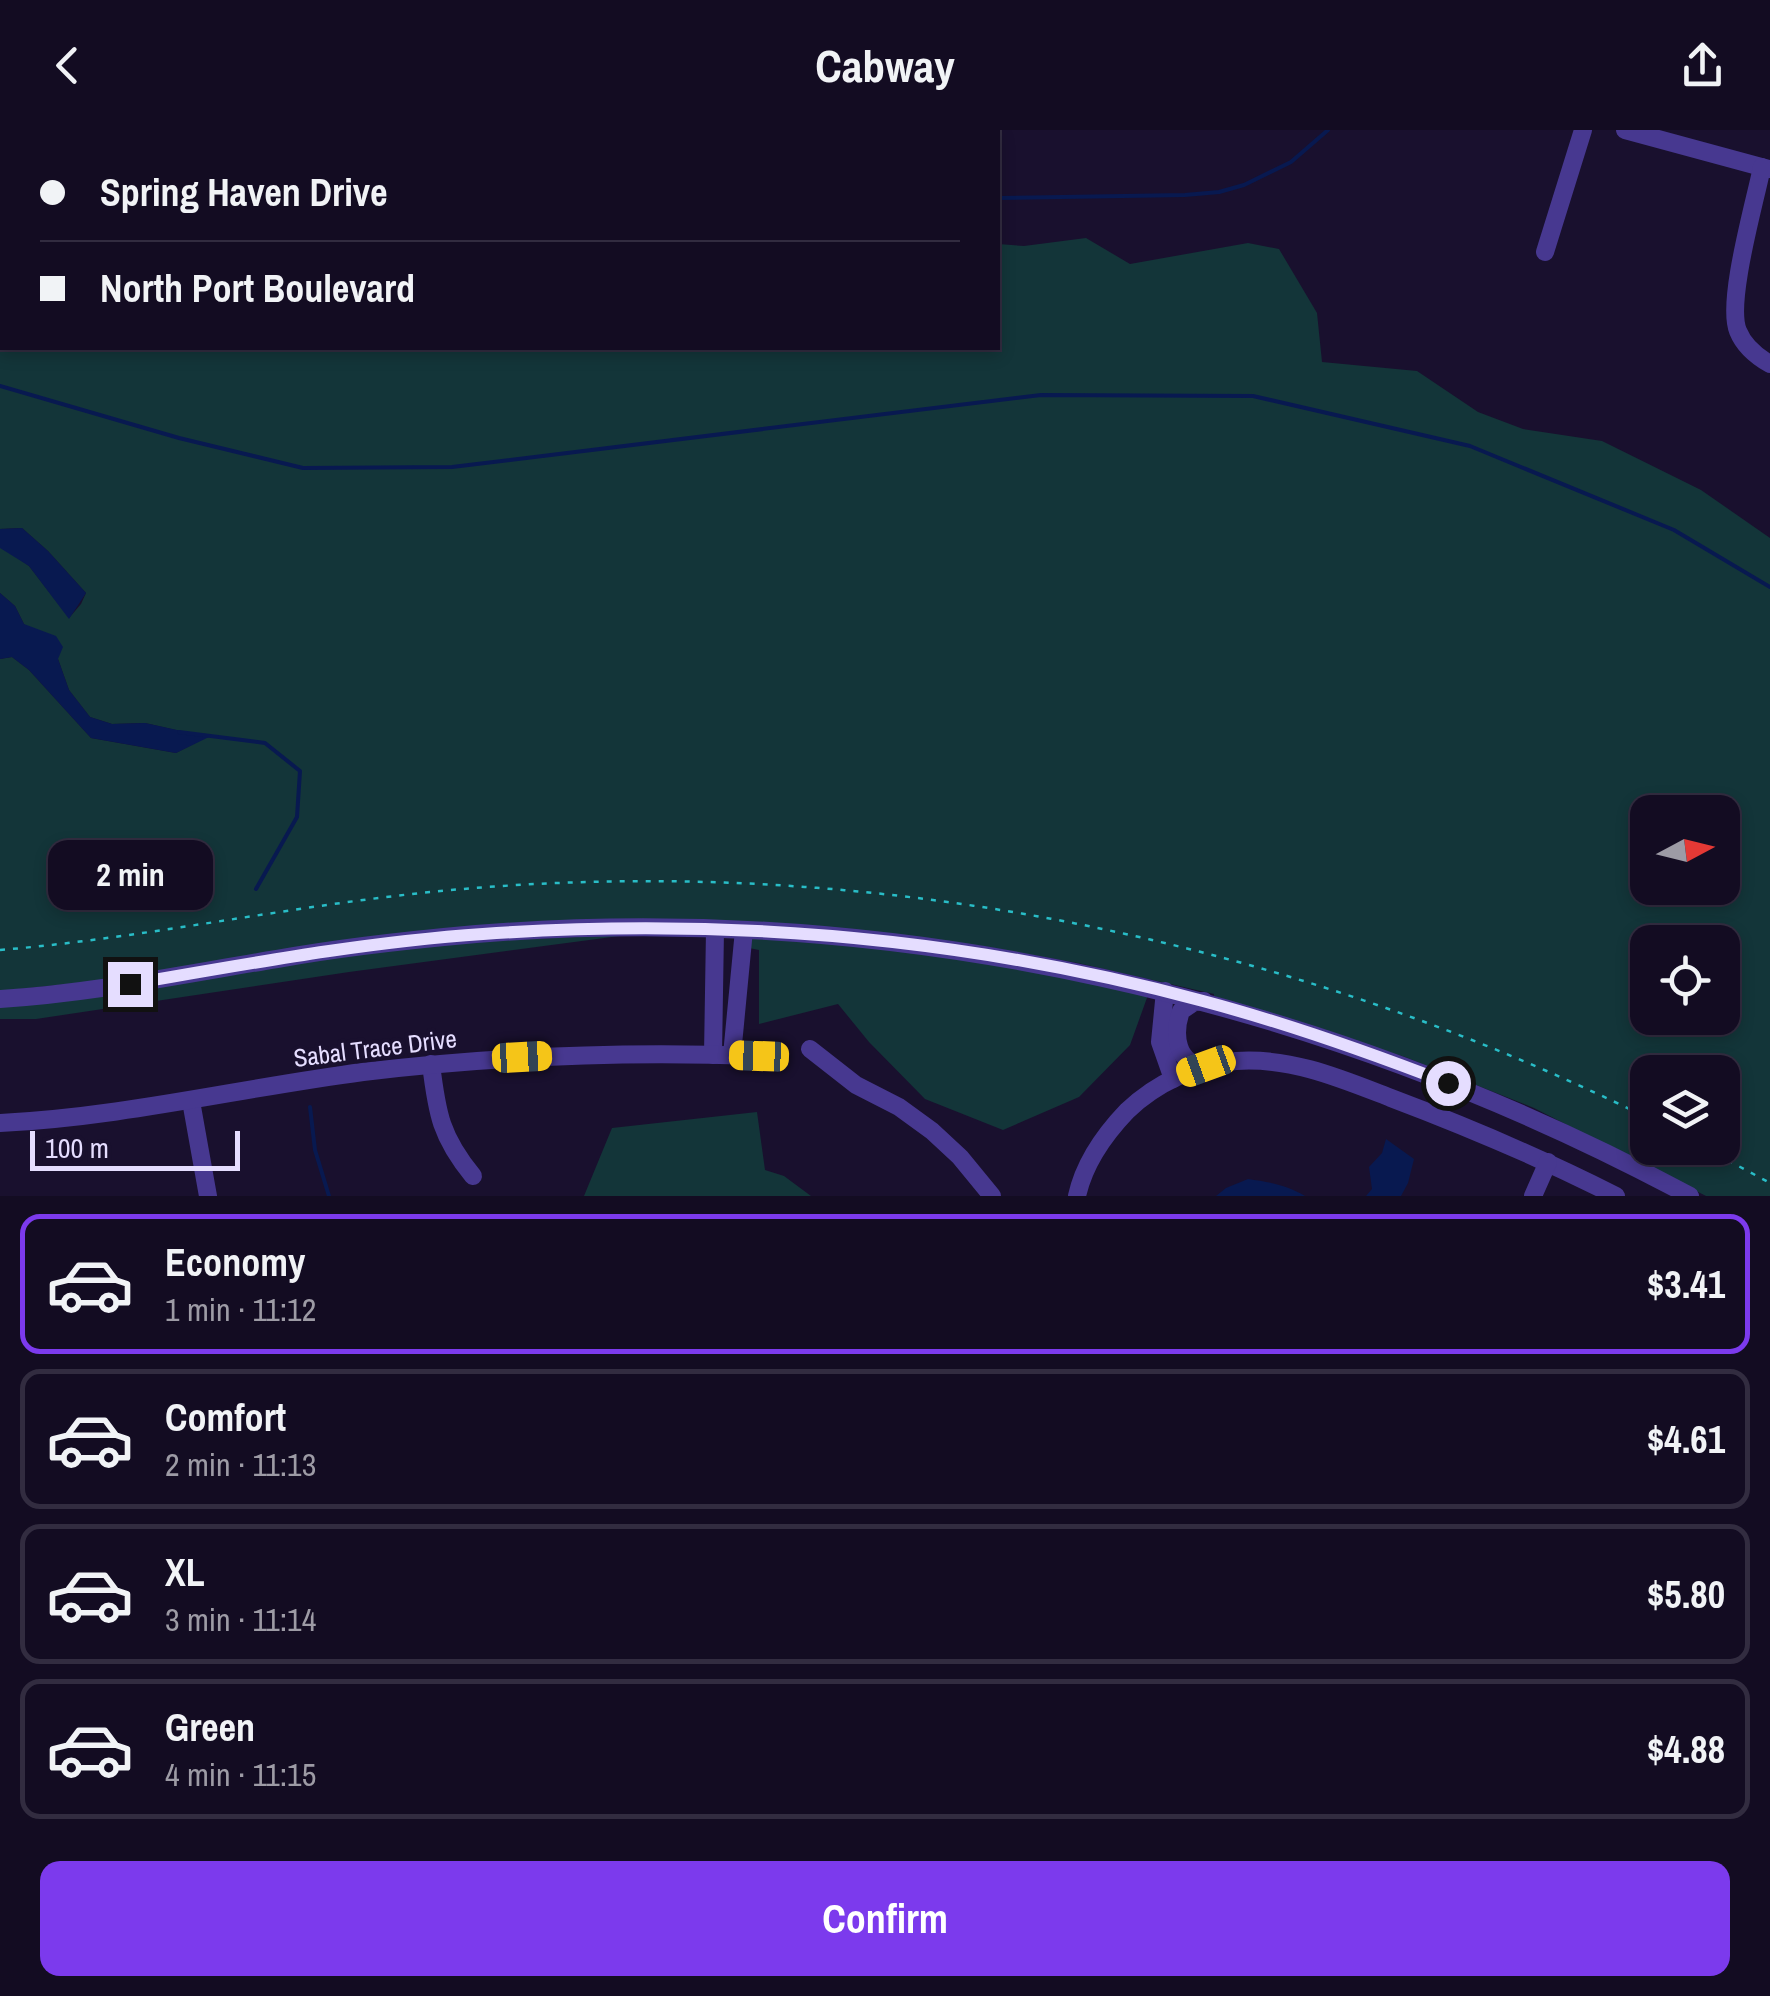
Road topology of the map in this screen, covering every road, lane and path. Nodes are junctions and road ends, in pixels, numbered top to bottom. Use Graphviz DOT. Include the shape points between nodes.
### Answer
graph roads {
  1 [pos="1584,130"];
  2 [pos="1625,130"];
  3 [pos="1766,168"];
  4 [pos="1545,252"];
  5 [pos="1770,364"];
  6 [pos="715,930"];
  7 [pos="744,930"];
  8 [pos="1165,991"];
  9 [pos="0,999"];
  10 [pos="1206,1001"];
  11 [pos="714,1009"];
  12 [pos="737,1009"];
  13 [pos="810,1049"];
  14 [pos="722,1055"];
  15 [pos="759,1056"];
  16 [pos="431,1064"];
  17 [pos="1206,1066"];
  18 [pos="1173,1080"];
  19 [pos="191,1101"];
  20 [pos="0,1123"];
  21 [pos="1548,1162"];
  22 [pos="1737,1165"];
  23 [pos="474,1176"];
  24 [pos="1770,1183"];
  25 [pos="208,1196"];
  26 [pos="992,1196"];
  27 [pos="1078,1196"];
  28 [pos="1533,1196"];
  29 [pos="1616,1196"];
  30 [pos="1690,1196"];
  1 -- 4 [label="street"];
  2 -- 3 [label="street"];
  3 -- 5 [label="street" via="1734,318 1746,346"];
  6 -- 7 [label="street"];
  6 -- 9 [label="street" via="426,938"];
  6 -- 11 [label="street"];
  7 -- 8 [label="street" via="981,953"];
  7 -- 12 [label="street"];
  8 -- 10 [label="street"];
  8 -- 18 [label="street" via="1160,1042"];
  10 -- 17 [label="street" via="1186,1006 1176,1035 1183,1058"];
  10 -- 30 [label="street" via="1474,1093"];
  11 -- 12 [label="street"];
  11 -- 14 [label="street"];
  12 -- 14 [label="street"];
  13 -- 26 [label="street" via="932,1131"];
  14 -- 15 [label="street, Sabal Trace Drive"];
  14 -- 16 [label="street, Sabal Trace Drive"];
  16 -- 19 [label="street, Sabal Trace Drive"];
  16 -- 23 [label="street" via="439,1120"];
  17 -- 18 [label="street"];
  17 -- 21 [label="street" via="1248,1060 1300,1066"];
  18 -- 27 [label="street" via="1134,1105 1109,1132"];
  19 -- 20 [label="street, Sabal Trace Drive"];
  19 -- 25 [label="street"];
  21 -- 28 [label="street"];
  21 -- 29 [label="street"];
  22 -- 24 [label="path"];
}
